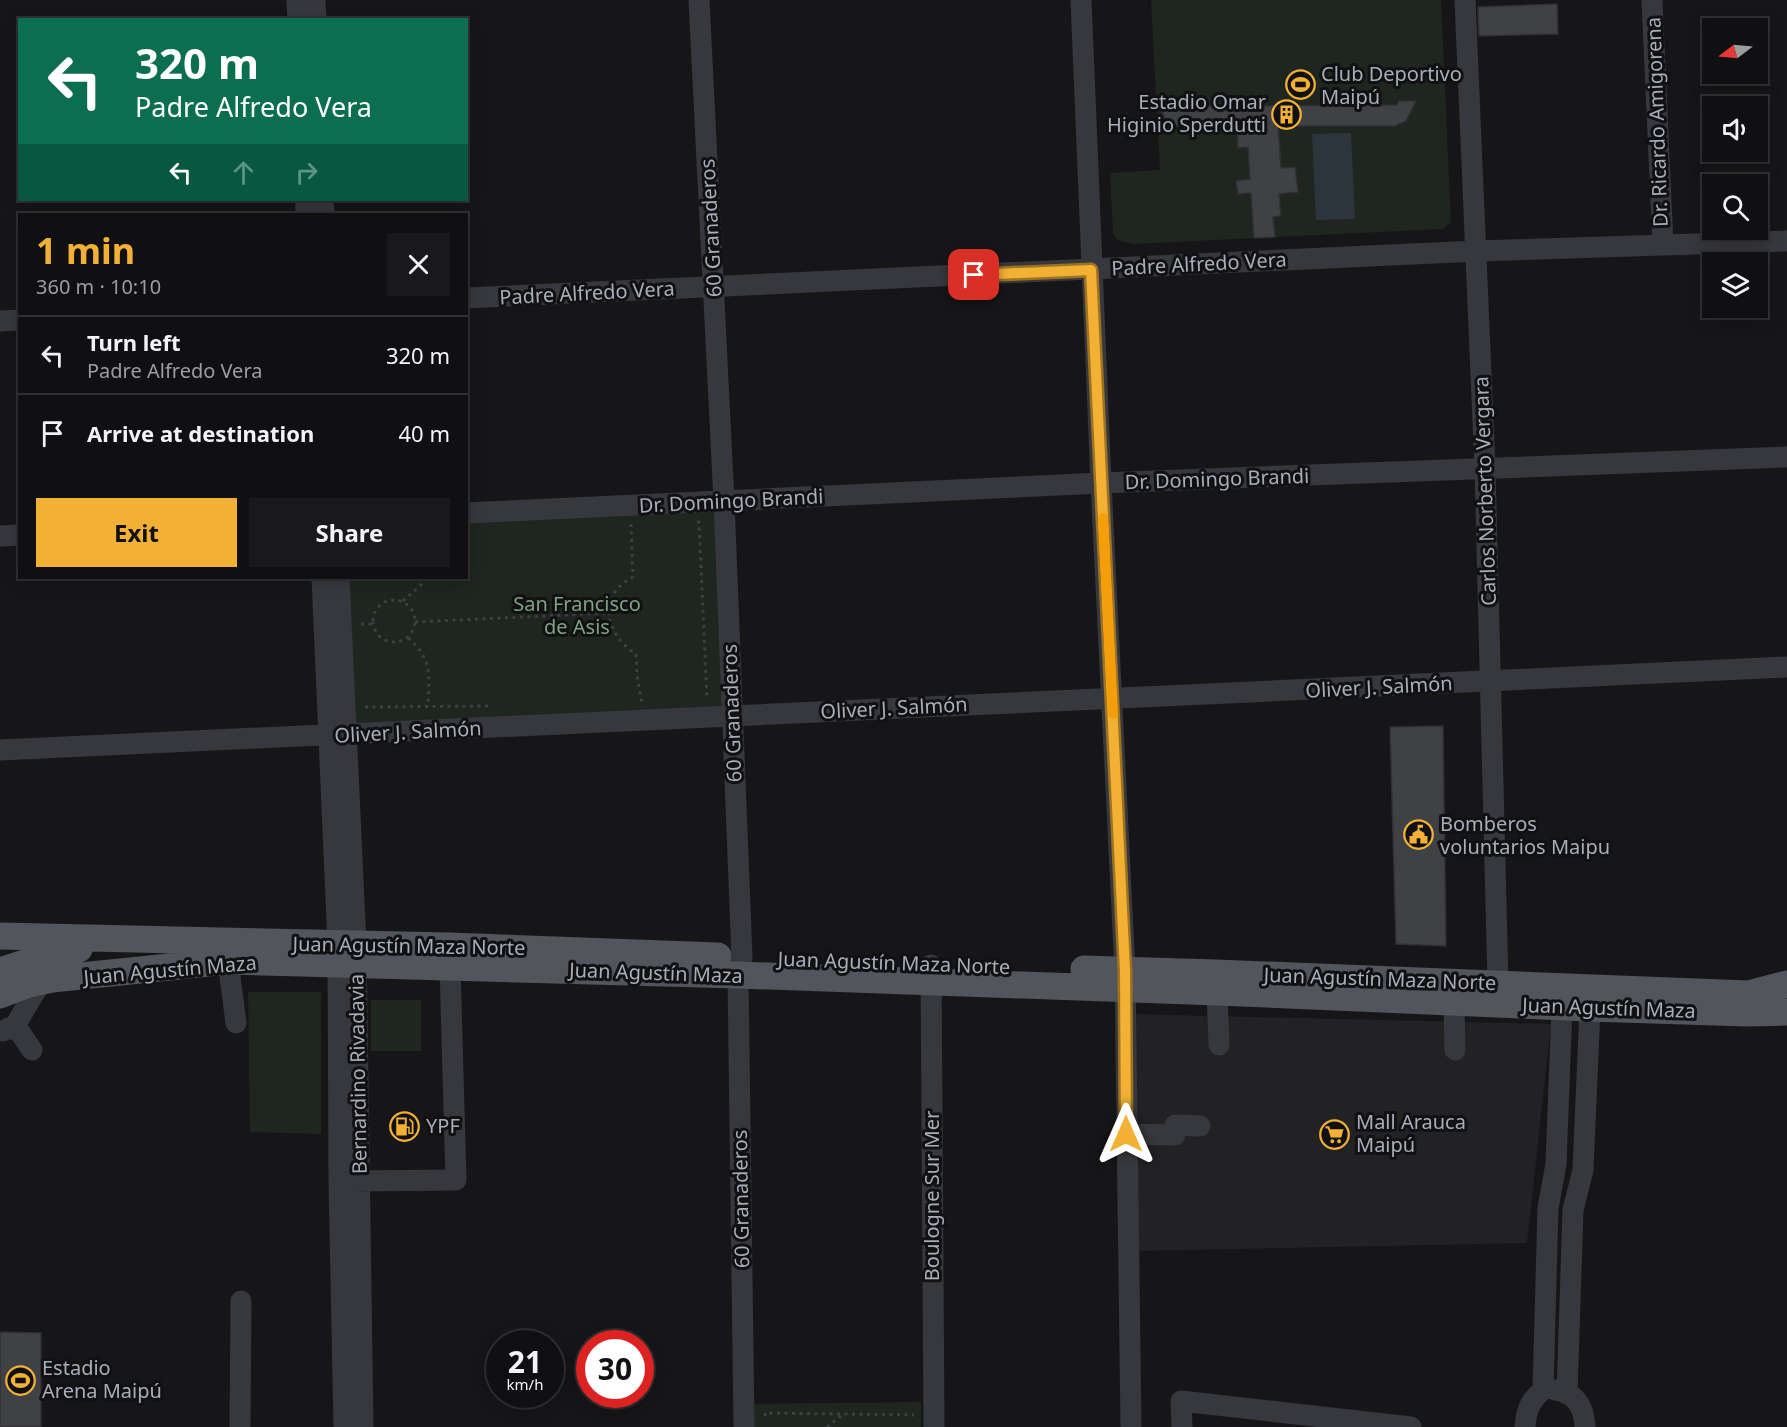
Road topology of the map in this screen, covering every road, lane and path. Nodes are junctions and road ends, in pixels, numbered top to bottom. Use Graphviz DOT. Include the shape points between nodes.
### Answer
graph roads {
  1 [pos="297,0"];
  2 [pos="315,0"];
  3 [pos="699,0"];
  4 [pos="1081,0"];
  5 [pos="1465,0"];
  6 [pos="1652,0"];
  7 [pos="298,18"];
  8 [pos="316,18"];
  9 [pos="1787,241"];
  10 [pos="1663,244"];
  11 [pos="1477,251"];
  12 [pos="1091,270"];
  13 [pos="714,287"];
  14 [pos="468,298"];
  15 [pos="18,320"];
  16 [pos="0,321"];
  17 [pos="1787,457"];
  18 [pos="1485,468"];
  19 [pos="1101,483"];
  20 [pos="724,501"];
  21 [pos="468,513"];
  22 [pos="688,522"];
  23 [pos="631,525"];
  24 [pos="18,535"];
  25 [pos="0,536"];
  26 [pos="322,579"];
  27 [pos="339,579"];
  28 [pos="426,579"];
  29 [pos="403,601"];
  30 [pos="608,613"];
  31 [pos="415,622"];
  32 [pos="361,624"];
  33 [pos="374,624"];
  34 [pos="408,638"];
  35 [pos="1787,667"];
  36 [pos="1491,682"];
  37 [pos="1112,699"];
  38 [pos="707,704"];
  39 [pos="642,705"];
  40 [pos="499,706"];
  41 [pos="365,707"];
  42 [pos="428,707"];
  43 [pos="733,715"];
  44 [pos="338,735"];
  45 [pos="0,750"];
  46 [pos="0,936"];
  47 [pos="164,941"];
  48 [pos="347,954"];
  49 [pos="228,961"];
  50 [pos="740,966"];
  51 [pos="450,968"];
  52 [pos="0,971"];
  53 [pos="931,974"];
  54 [pos="1125,980"];
  55 [pos="41,982"];
  56 [pos="1498,983"];
  57 [pos="1787,984"];
  58 [pos="1216,992"];
  59 [pos="0,995"];
  60 [pos="1454,1003"];
  61 [pos="1563,1007"];
  62 [pos="1590,1008"];
  63 [pos="1787,1012"];
  64 [pos="237,1023"];
  65 [pos="7,1031"];
  66 [pos="1219,1046"];
  67 [pos="32,1050"];
  68 [pos="1455,1050"];
  69 [pos="1200,1126"];
  70 [pos="1126,1134"];
  71 [pos="339,1181"];
  72 [pos="360,1181"];
  73 [pos="241,1301"];
  74 [pos="1543,1390"];
  75 [pos="1567,1394"];
  76 [pos="844,1414"];
  77 [pos="925,1424"];
  78 [pos="1357,1424"];
  79 [pos="754,1425"];
  80 [pos="240,1427"];
  81 [pos="344,1427"];
  82 [pos="363,1427"];
  83 [pos="827,1427"];
  84 [pos="1131,1427"];
  85 [pos="1182,1427"];
  86 [pos="1411,1427"];
  87 [pos="1525,1427"];
  88 [pos="1585,1427"];
  1 -- 7 [label="street"];
  2 -- 8 [label="street"];
  3 -- 13 [label="street, 60 Granaderos"];
  4 -- 12 [label="street"];
  5 -- 11 [label="street, Carlos Norberto Vergara"];
  6 -- 10 [label="street, Dr. Ricardo Amigorena"];
  9 -- 10 [label="street, Padre Alfredo Vera"];
  10 -- 11 [label="street, Padre Alfredo Vera"];
  11 -- 12 [label="street, Padre Alfredo Vera"];
  11 -- 18 [label="street, Carlos Norberto Vergara"];
  12 -- 13 [label="street, Padre Alfredo Vera"];
  12 -- 19 [label="street"];
  13 -- 14 [label="street, Padre Alfredo Vera"];
  13 -- 20 [label="street, 60 Granaderos"];
  15 -- 16 [label="street"];
  17 -- 18 [label="street, Dr. Domingo Brandi"];
  18 -- 19 [label="street, Dr. Domingo Brandi"];
  18 -- 36 [label="street, Carlos Norberto Vergara"];
  19 -- 20 [label="street, Dr. Domingo Brandi"];
  19 -- 37 [label="street"];
  20 -- 21 [label="street, Dr. Domingo Brandi"];
  20 -- 43 [label="street, 60 Granaderos"];
  22 -- 38 [label="path" via="699,522"];
  23 -- 30 [label="path" via="633,577 612,594"];
  24 -- 25 [label="street"];
  26 -- 44 [label="street, Bernardino Rivadavia"];
  27 -- 44 [label="street, Bernardino Rivadavia"];
  28 -- 29 [label="path"];
  29 -- 31 [label="path" via="413,611"];
  29 -- 33 [label="path" via="389,599 380,603"];
  30 -- 31 [label="path"];
  30 -- 39 [label="path" via="618,639 636,654"];
  31 -- 34 [label="path"];
  32 -- 33 [label="path"];
  33 -- 34 [label="path" via="378,636 387,641 399,643"];
  34 -- 42 [label="path" via="427,662"];
  35 -- 36 [label="street, Oliver J. Salmón"];
  36 -- 37 [label="street, Oliver J. Salmón"];
  36 -- 56 [label="street, Carlos Norberto Vergara"];
  37 -- 43 [label="street, Oliver J. Salmón"];
  37 -- 54 [label="street"];
  40 -- 42 [label="path"];
  41 -- 42 [label="path"];
  43 -- 44 [label="street, Oliver J. Salmón"];
  43 -- 50 [label="street, 60 Granaderos"];
  44 -- 45 [label="street, Oliver J. Salmón"];
  44 -- 48 [label="street, Bernardino Rivadavia"];
  46 -- 47 [label="main road, Juan Agustín Maza Norte"];
  47 -- 48 [label="main road, Juan Agustín Maza Norte"];
  47 -- 52 [label="main road, Juan Agustín Maza" via="69,950"];
  48 -- 49 [label="main road, Juan Agustín Maza"];
  48 -- 50 [label="main road, Juan Agustín Maza Norte"];
  48 -- 51 [label="main road, Juan Agustín Maza"];
  48 -- 71 [label="street, Bernardino Rivadavia"];
  48 -- 72 [label="street, Bernardino Rivadavia"];
  49 -- 55 [label="main road, Juan Agustín Maza"];
  49 -- 64 [label="street"];
  50 -- 51 [label="main road, Juan Agustín Maza"];
  50 -- 53 [label="main road, Juan Agustín Maza Norte"];
  50 -- 79 [label="street, 60 Granaderos"];
  51 -- 72 [label="street" via="456,1180"];
  53 -- 54 [label="main road, Juan Agustín Maza Norte"];
  53 -- 77 [label="street, Boulogne Sur Mer"];
  54 -- 56 [label="main road, Juan Agustín Maza Norte"];
  54 -- 58 [label="main road, Juan Agustín Maza"];
  54 -- 70 [label="street"];
  55 -- 59 [label="main road, Juan Agustín Maza"];
  55 -- 65 [label="street"];
  56 -- 57 [label="main road, Juan Agustín Maza Norte" via="1748,994"];
  58 -- 60 [label="main road, Juan Agustín Maza"];
  58 -- 66 [label="street"];
  60 -- 61 [label="main road, Juan Agustín Maza"];
  60 -- 68 [label="street"];
  61 -- 62 [label="main road, Juan Agustín Maza"];
  61 -- 74 [label="street" via="1556,1164 1548,1208"];
  62 -- 63 [label="main road, Juan Agustín Maza"];
  62 -- 75 [label="street" via="1583,1170 1573,1210"];
  65 -- 67 [label="street" via="20,1031"];
  69 -- 70 [label="street"];
  70 -- 84 [label="street"];
  71 -- 72 [label="street"];
  71 -- 81 [label="street, Bernardino Rivadavia"];
  72 -- 82 [label="street, Bernardino Rivadavia"];
  73 -- 80 [label="street"];
  74 -- 75 [label="street"];
  74 -- 87 [label="street" via="1528,1406"];
  75 -- 88 [label="street" via="1578,1401"];
  76 -- 77 [label="path" via="915,1414"];
  76 -- 79 [label="path" via="765,1413"];
  76 -- 83 [label="path"];
  78 -- 85 [label="street" via="1181,1401"];
  78 -- 86 [label="street"];
}
